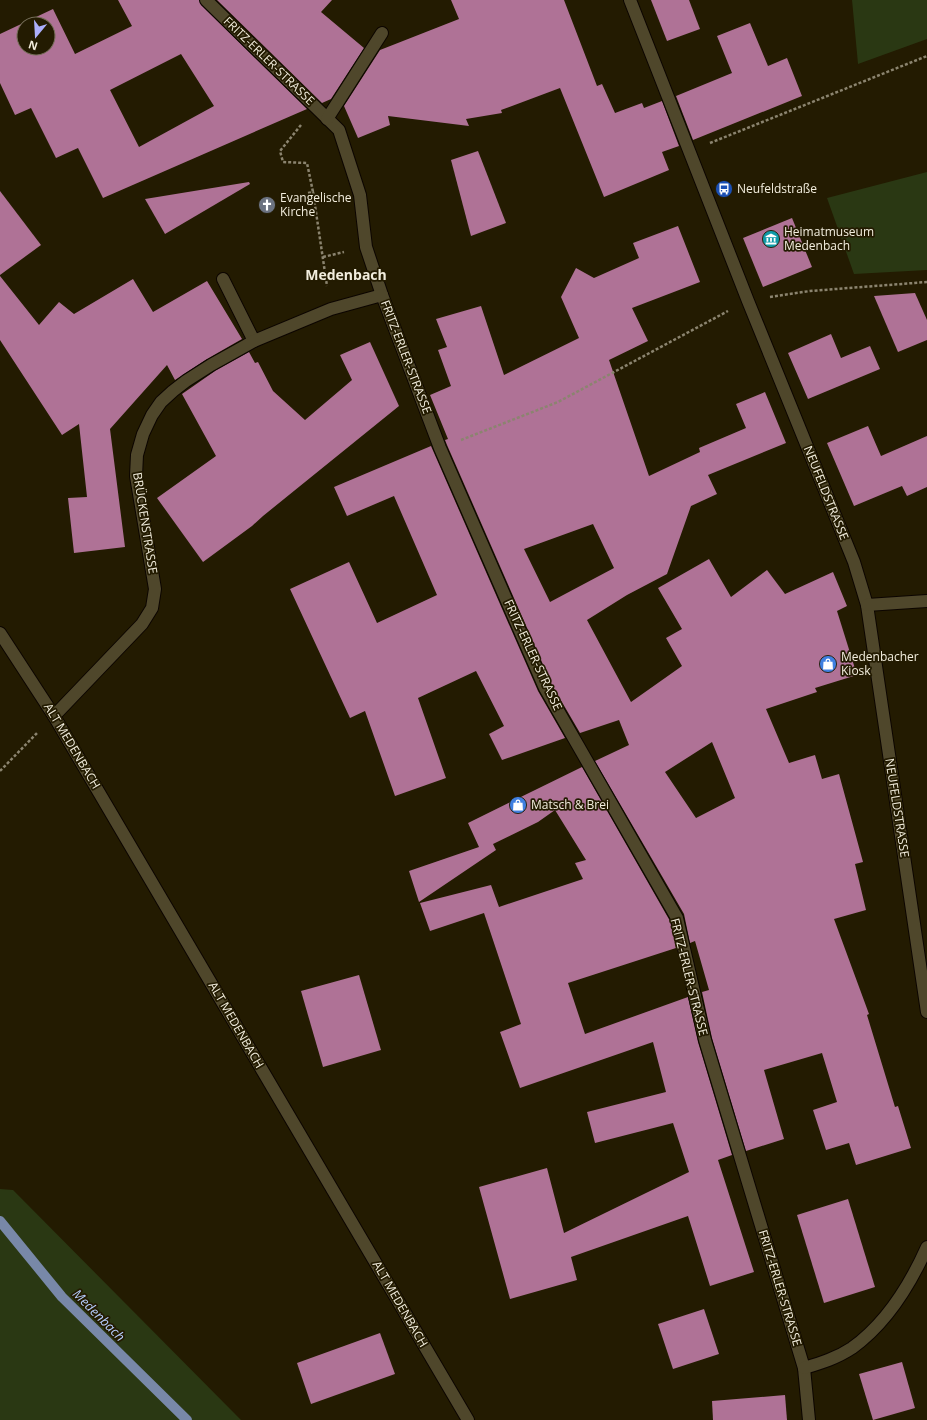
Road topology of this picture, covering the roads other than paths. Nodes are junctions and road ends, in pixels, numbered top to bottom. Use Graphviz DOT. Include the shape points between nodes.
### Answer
graph roads {
  1 [pos="206,0"];
  2 [pos="630,0"];
  3 [pos="382,33"];
  4 [pos="327,119"];
  5 [pos="223,279"];
  6 [pos="382,295"];
  7 [pos="254,341"];
  8 [pos="927,601"];
  9 [pos="867,605"];
  10 [pos="0,633"];
  11 [pos="54,716"];
  12 [pos="927,1012"];
  13 [pos="927,1247"];
  14 [pos="804,1368"];
  15 [pos="468,1420"];
  16 [pos="809,1420"];
  1 -- 4 [label="street, FRITZ-ERLER-STRASSE"];
  2 -- 9 [label="street, NEUFELDSTRASSE" via="854,562"];
  3 -- 4 [label="street"];
  4 -- 6 [label="street, FRITZ-ERLER-STRASSE" via="339,130 360,195 366,247"];
  5 -- 7 [label="street"];
  6 -- 7 [label="street, BRÜCKENSTRASSE" via="331,308"];
  6 -- 14 [label="street, FRITZ-ERLER-STRASSE" via="440,448 545,688 677,918 705,1040"];
  7 -- 11 [label="street, BRÜCKENSTRASSE" via="186,381 165,398 152,415 137,455 136,476 155,589 152,608 142,624"];
  8 -- 9 [label="street"];
  9 -- 12 [label="street, NEUFELDSTRASSE"];
  10 -- 11 [label="street, ALT MEDENBACH"];
  11 -- 15 [label="street, ALT MEDENBACH"];
  13 -- 14 [label="street" via="903,1293 869,1334 852,1348 829,1360"];
  14 -- 16 [label="street, FRITZ-ERLER-STRASSE"];
}
